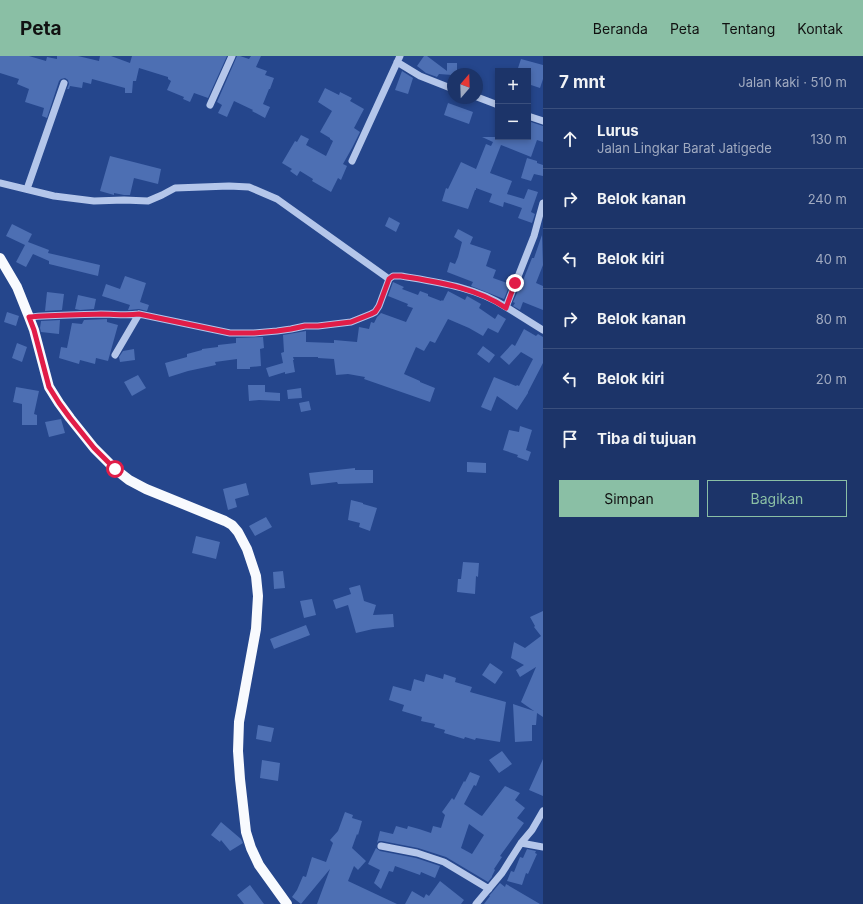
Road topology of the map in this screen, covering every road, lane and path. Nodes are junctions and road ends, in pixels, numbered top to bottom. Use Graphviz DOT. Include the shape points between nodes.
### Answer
graph roads {
  1 [pos="232,56"];
  2 [pos="398,59"];
  3 [pos="64,83"];
  4 [pos="447,87"];
  5 [pos="483,99"];
  6 [pos="495,104"];
  7 [pos="210,105"];
  8 [pos="531,117"];
  9 [pos="543,121"];
  10 [pos="352,161"];
  11 [pos="0,183"];
  12 [pos="27,189"];
  13 [pos="543,203"];
  14 [pos="540,227"];
  15 [pos="0,258"];
  16 [pos="389,279"];
  17 [pos="506,308"];
  18 [pos="139,314"];
  19 [pos="29,317"];
  20 [pos="543,330"];
  21 [pos="115,355"];
  22 [pos="543,811"];
  23 [pos="521,843"];
  24 [pos="381,846"];
  25 [pos="543,847"];
  26 [pos="489,889"];
  27 [pos="287,904"];
  28 [pos="476,904"];
  1 -- 7 [label="street"];
  2 -- 4 [label="street" via="420,76"];
  2 -- 10 [label="street"];
  3 -- 12 [label="street"];
  5 -- 6 [label="street"];
  8 -- 9 [label="street"];
  11 -- 12 [label="street"];
  12 -- 16 [label="street" via="54,196 94,201 148,201 175,188 249,187 277,199"];
  13 -- 14 [label="street"];
  14 -- 17 [label="street" via="531,243"];
  15 -- 19 [label="main road" via="17,287"];
  16 -- 17 [label="street" via="401,276 470,290"];
  16 -- 18 [label="street" via="375,312 351,322 277,331 230,333"];
  17 -- 20 [label="street"];
  18 -- 19 [label="street"];
  18 -- 21 [label="street"];
  19 -- 27 [label="main road" via="49,387 94,448 129,480 225,520 238,532 247,549 256,576 258,596 256,629 239,722 238,751 243,811 246,832 259,865"];
  22 -- 23 [label="street"];
  23 -- 25 [label="street"];
  23 -- 26 [label="street"];
  24 -- 26 [label="street" via="417,853 444,862"];
  26 -- 28 [label="street"];
}
